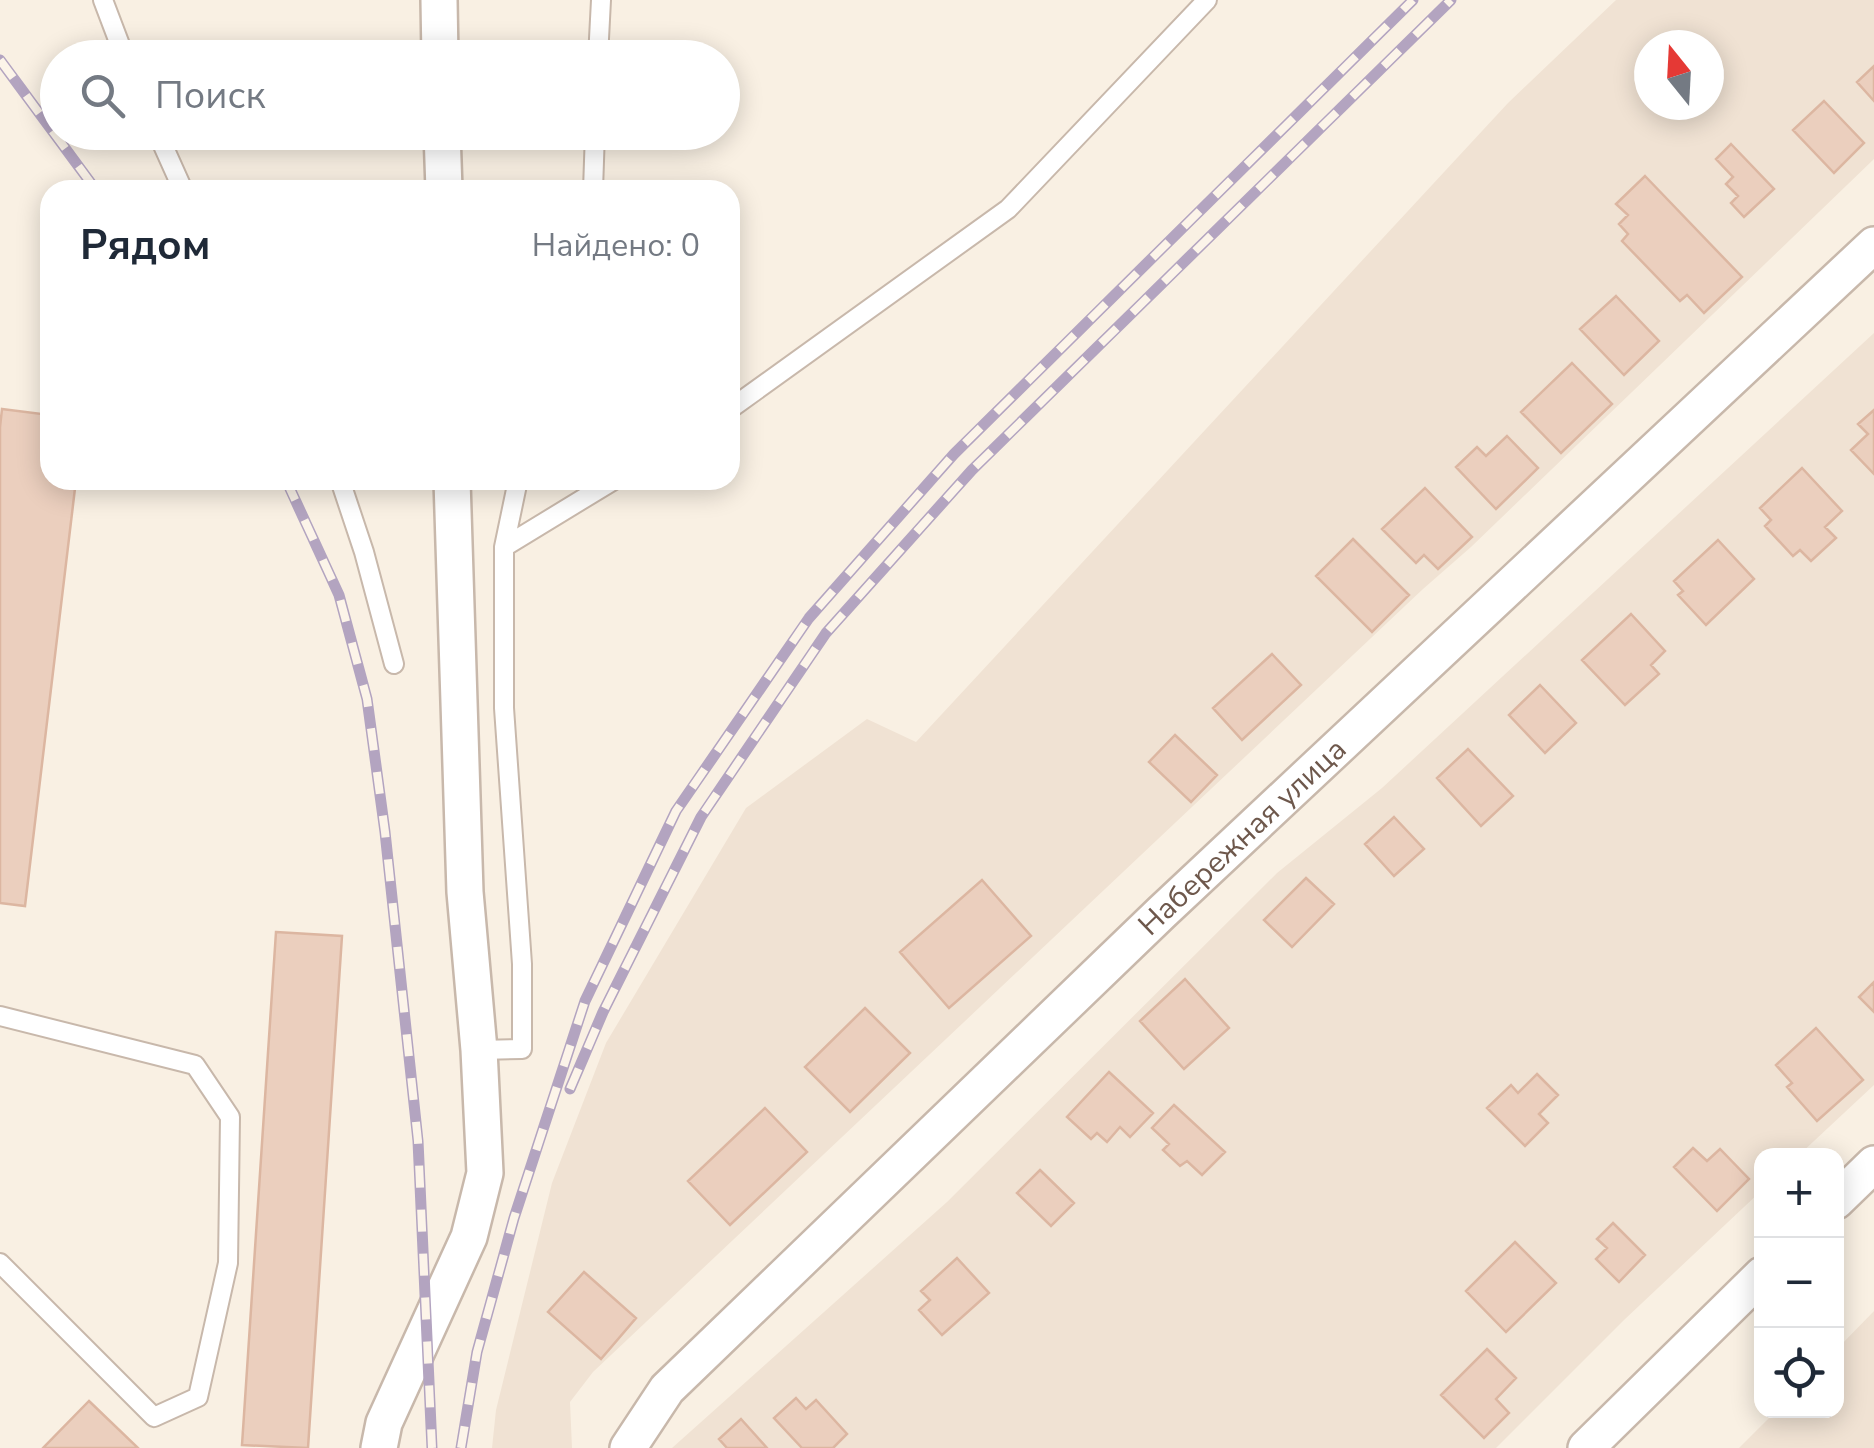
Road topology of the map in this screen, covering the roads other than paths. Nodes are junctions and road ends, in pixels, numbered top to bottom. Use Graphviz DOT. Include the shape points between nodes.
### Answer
graph roads {
  1 [pos="103,0"];
  2 [pos="439,0"];
  3 [pos="600,0"];
  4 [pos="1206,0"];
  5 [pos="119,40"];
  6 [pos="440,40"];
  7 [pos="599,40"];
  8 [pos="165,150"];
  9 [pos="443,150"];
  10 [pos="594,150"];
  11 [pos="179,180"];
  12 [pos="444,180"];
  13 [pos="593,180"];
  14 [pos="1874,245"];
  15 [pos="740,402"];
  16 [pos="343,490"];
  17 [pos="452,490"];
  18 [pos="516,490"];
  19 [pos="598,490"];
  20 [pos="504,547"];
  21 [pos="394,664"];
  22 [pos="0,1016"];
  23 [pos="480,1050"];
  24 [pos="1874,1164"];
  25 [pos="1844,1193"];
  26 [pos="0,1264"];
  27 [pos="1754,1283"];
  28 [pos="628,1447"];
  29 [pos="379,1448"];
  30 [pos="1586,1448"];
  1 -- 5 [label="lane"];
  2 -- 6 [label="street"];
  3 -- 7 [label="lane"];
  4 -- 15 [label="lane" via="1008,210"];
  8 -- 11 [label="lane"];
  9 -- 12 [label="street"];
  10 -- 13 [label="lane"];
  14 -- 28 [label="street, Набережная улица" via="1161,913 667,1389"];
  16 -- 21 [label="lane"];
  17 -- 23 [label="street" via="465,892"];
  18 -- 20 [label="lane"];
  19 -- 20 [label="lane"];
  20 -- 23 [label="lane" via="504,708 522,1049"];
  22 -- 26 [label="lane" via="195,1065 230,1117 228,1263 198,1397 154,1417"];
  23 -- 29 [label="street" via="485,1173 470,1237"];
  24 -- 25 [label="street"];
  27 -- 30 [label="street"];
}
